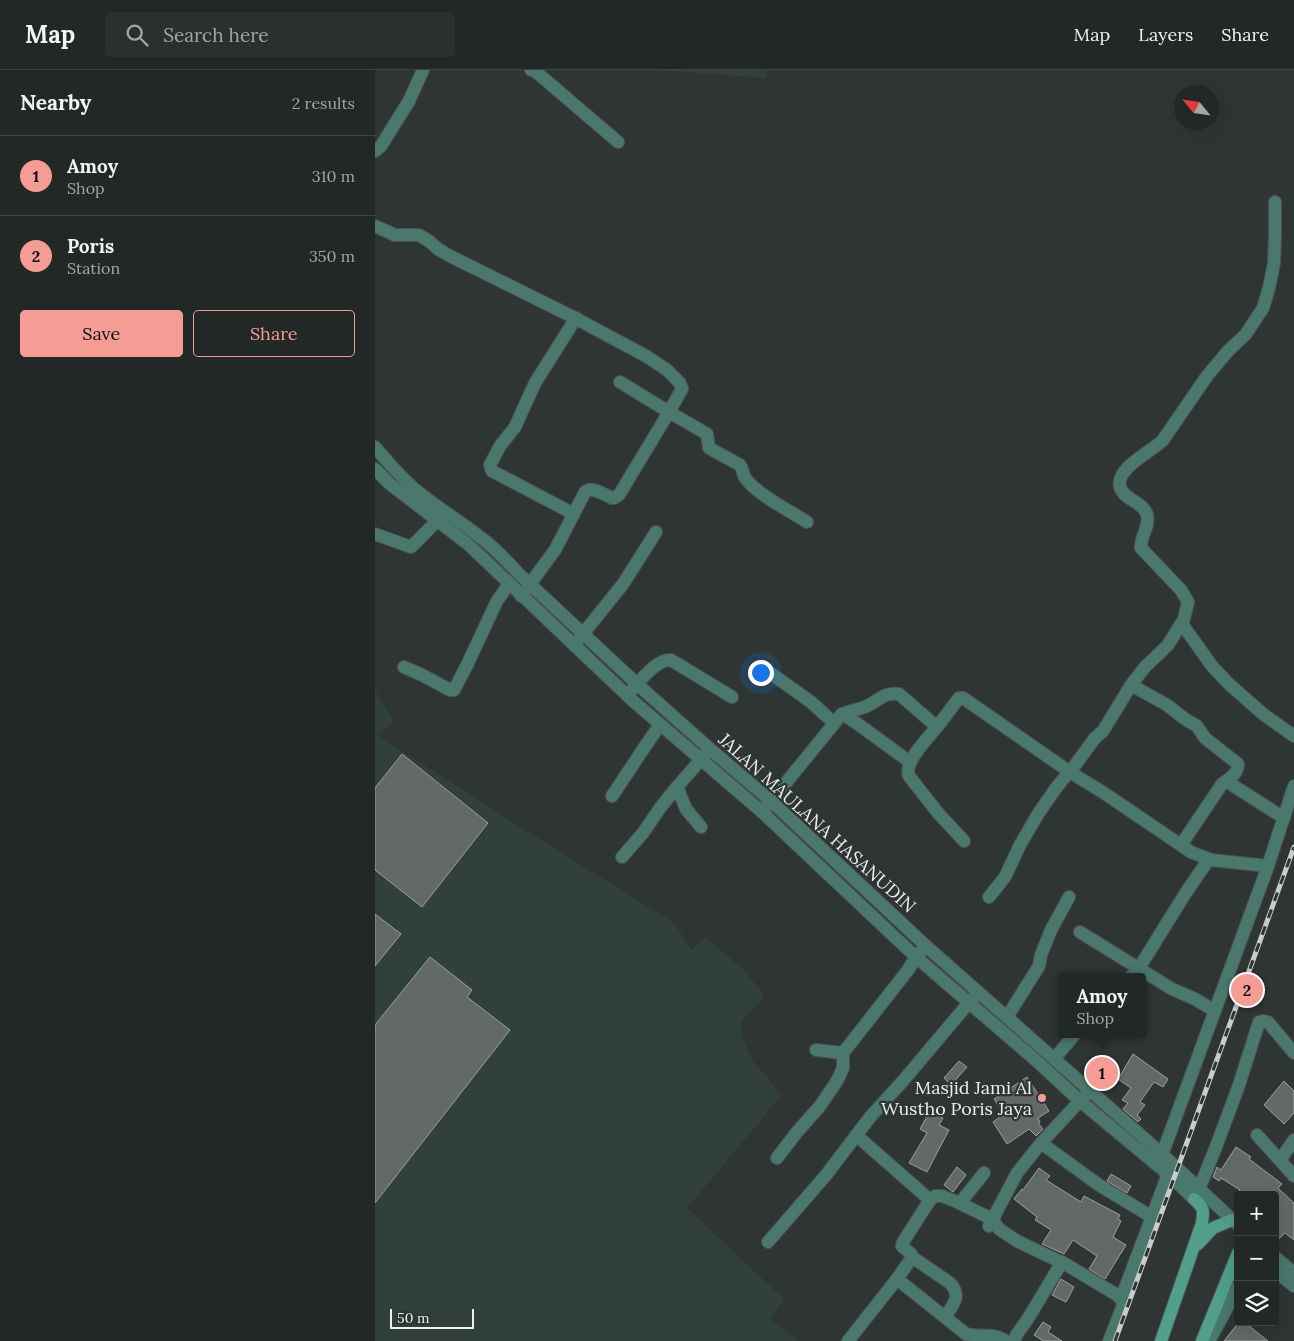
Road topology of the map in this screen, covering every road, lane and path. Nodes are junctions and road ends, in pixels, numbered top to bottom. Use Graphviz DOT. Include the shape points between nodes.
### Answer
graph roads {
  1 [pos="423,70"];
  2 [pos="531,70"];
  3 [pos="619,142"];
  4 [pos="375,151"];
  5 [pos="1275,202"];
  6 [pos="375,226"];
  7 [pos="576,318"];
  8 [pos="620,382"];
  9 [pos="669,412"];
  10 [pos="375,446"];
  11 [pos="375,469"];
  12 [pos="429,508"];
  13 [pos="573,514"];
  14 [pos="437,522"];
  15 [pos="807,522"];
  16 [pos="656,532"];
  17 [pos="375,534"];
  18 [pos="477,535"];
  19 [pos="469,546"];
  20 [pos="509,584"];
  21 [pos="530,584"];
  22 [pos="521,596"];
  23 [pos="1182,624"];
  24 [pos="583,634"];
  25 [pos="574,645"];
  26 [pos="404,667"];
  27 [pos="763,668"];
  28 [pos="637,684"];
  29 [pos="1131,685"];
  30 [pos="627,695"];
  31 [pos="732,697"];
  32 [pos="838,718"];
  33 [pos="658,727"];
  34 [pos="937,727"];
  35 [pos="1294,736"];
  36 [pos="709,749"];
  37 [pos="698,762"];
  38 [pos="910,762"];
  39 [pos="1070,772"];
  40 [pos="1226,781"];
  41 [pos="680,783"];
  42 [pos="1294,786"];
  43 [pos="612,796"];
  44 [pos="771,801"];
  45 [pos="762,812"];
  46 [pos="1284,818"];
  47 [pos="701,826"];
  48 [pos="964,841"];
  49 [pos="1181,845"];
  50 [pos="622,857"];
  51 [pos="1209,859"];
  52 [pos="1268,866"];
  53 [pos="989,896"];
  54 [pos="1069,897"];
  55 [pos="1080,932"];
  56 [pos="926,946"];
  57 [pos="916,956"];
  58 [pos="1135,972"];
  59 [pos="1146,976"];
  60 [pos="978,992"];
  61 [pos="965,1009"];
  62 [pos="1215,1011"];
  63 [pos="1007,1017"];
  64 [pos="1072,1038"];
  65 [pos="816,1050"];
  66 [pos="843,1053"];
  67 [pos="1294,1053"];
  68 [pos="1054,1059"];
  69 [pos="1089,1090"];
  70 [pos="1080,1101"];
  71 [pos="856,1135"];
  72 [pos="1257,1135"];
  73 [pos="1294,1140"];
  74 [pos="1041,1143"];
  75 [pos="777,1158"];
  76 [pos="1160,1160"];
  77 [pos="1280,1160"];
  78 [pos="984,1173"];
  79 [pos="1168,1174"];
  80 [pos="1294,1176"];
  81 [pos="1196,1194"];
  82 [pos="930,1200"];
  83 [pos="960,1203"];
  84 [pos="1152,1217"];
  85 [pos="1234,1221"];
  86 [pos="990,1222"];
  87 [pos="1234,1222"];
  88 [pos="768,1242"];
  89 [pos="1193,1249"];
  90 [pos="912,1257"];
  91 [pos="1279,1260"];
  92 [pos="1062,1262"];
  93 [pos="1234,1263"];
  94 [pos="1294,1273"];
  95 [pos="1279,1274"];
  96 [pos="897,1279"];
  97 [pos="1294,1286"];
  98 [pos="1234,1295"];
  99 [pos="1121,1300"];
  100 [pos="945,1317"];
  101 [pos="848,1341"];
  102 [pos="1006,1341"];
  103 [pos="1014,1341"];
  104 [pos="1109,1341"];
  105 [pos="1161,1341"];
  106 [pos="1202,1341"];
  107 [pos="1209,1341"];
  1 -- 4 [label="street" via="409,101"];
  2 -- 3 [label="street"];
  5 -- 23 [label="street" via="1273,263 1263,308 1245,334 1207,376 1159,444 1135,461 1121,478 1121,490 1146,512 1147,523 1141,548 1181,590 1188,602"];
  6 -- 7 [label="street" via="395,235 419,235 448,255"];
  7 -- 9 [label="street" via="646,356 680,383 682,391"];
  7 -- 13 [label="street" via="535,383 515,427 490,465 492,471"];
  8 -- 9 [label="street"];
  9 -- 13 [label="street" via="619,495 611,498 587,490"];
  9 -- 15 [label="street" via="707,434 709,448 740,465 744,477 754,488"];
  10 -- 12 [label="street, JALAN MAULANA HASANUDIN"];
  11 -- 12 [label="street, JALAN MAULANA HASANUDIN" via="390,484"];
  12 -- 14 [label="street, JALAN MAULANA HASANUDIN"];
  12 -- 18 [label="street, JALAN MAULANA HASANUDIN"];
  13 -- 21 [label="street" via="555,550"];
  14 -- 17 [label="street" via="411,547"];
  14 -- 19 [label="street, JALAN MAULANA HASANUDIN"];
  16 -- 24 [label="street" via="623,584"];
  18 -- 19 [label="street"];
  18 -- 21 [label="street, JALAN MAULANA HASANUDIN"];
  19 -- 20 [label="street, JALAN MAULANA HASANUDIN"];
  20 -- 22 [label="street, JALAN MAULANA HASANUDIN"];
  20 -- 26 [label="street" via="497,601 455,690"];
  21 -- 22 [label="street"];
  21 -- 24 [label="street, JALAN MAULANA HASANUDIN"];
  22 -- 25 [label="street, JALAN MAULANA HASANUDIN"];
  23 -- 29 [label="street" via="1168,645"];
  23 -- 35 [label="street" via="1229,684"];
  24 -- 25 [label="street"];
  24 -- 28 [label="street, JALAN MAULANA HASANUDIN"];
  25 -- 30 [label="street, JALAN MAULANA HASANUDIN"];
  27 -- 32 [label="street"];
  28 -- 30 [label="street"];
  28 -- 31 [label="street" via="657,665 671,660"];
  28 -- 36 [label="street, JALAN MAULANA HASANUDIN"];
  29 -- 39 [label="street" via="1103,730"];
  29 -- 40 [label="street" via="1197,726 1205,738 1238,764"];
  30 -- 33 [label="street, JALAN MAULANA HASANUDIN"];
  32 -- 34 [label="street" via="892,692 899,694"];
  32 -- 38 [label="street" via="855,722"];
  32 -- 44 [label="street"];
  33 -- 37 [label="street, JALAN MAULANA HASANUDIN"];
  33 -- 43 [label="street"];
  34 -- 38 [label="street"];
  34 -- 39 [label="street" via="959,698 963,698"];
  36 -- 37 [label="street"];
  36 -- 44 [label="street, JALAN MAULANA HASANUDIN"];
  37 -- 41 [label="street"];
  37 -- 45 [label="street, JALAN MAULANA HASANUDIN"];
  38 -- 48 [label="street" via="909,776"];
  39 -- 49 [label="street"];
  39 -- 53 [label="street" via="1038,814 1005,877"];
  40 -- 46 [label="street"];
  40 -- 49 [label="street"];
  41 -- 47 [label="street" via="686,809"];
  41 -- 50 [label="street"];
  42 -- 46 [label="street"];
  44 -- 45 [label="street"];
  44 -- 56 [label="street, JALAN MAULANA HASANUDIN"];
  45 -- 57 [label="street, JALAN MAULANA HASANUDIN"];
  46 -- 52 [label="street"];
  49 -- 51 [label="street"];
  51 -- 52 [label="street"];
  51 -- 58 [label="street"];
  52 -- 62 [label="street"];
  54 -- 63 [label="street" via="1051,930 1039,966"];
  55 -- 58 [label="street"];
  56 -- 57 [label="street"];
  56 -- 60 [label="street, JALAN MAULANA HASANUDIN"];
  57 -- 61 [label="street, JALAN MAULANA HASANUDIN"];
  57 -- 66 [label="street"];
  59 -- 62 [label="street"];
  60 -- 61 [label="street"];
  60 -- 63 [label="street, JALAN MAULANA HASANUDIN"];
  61 -- 70 [label="street, JALAN MAULANA HASANUDIN" via="1039,1063"];
  61 -- 71 [label="street"];
  62 -- 76 [label="street"];
  63 -- 68 [label="street, JALAN MAULANA HASANUDIN"];
  64 -- 68 [label="street"];
  65 -- 66 [label="street"];
  66 -- 75 [label="street" via="843,1068 837,1081"];
  67 -- 81 [label="street" via="1267,1022 1259,1022 1239,1085"];
  68 -- 69 [label="street, JALAN MAULANA HASANUDIN"];
  69 -- 70 [label="street"];
  69 -- 76 [label="street, JALAN MAULANA HASANUDIN"];
  70 -- 74 [label="street"];
  70 -- 76 [label="street, JALAN MAULANA HASANUDIN"];
  71 -- 82 [label="street"];
  71 -- 88 [label="street"];
  72 -- 77 [label="street"];
  73 -- 77 [label="street"];
  74 -- 84 [label="street" via="1099,1185"];
  74 -- 86 [label="street" via="1017,1173"];
  76 -- 79 [label="street, JALAN MAULANA HASANUDIN"];
  76 -- 81 [label="street, JALAN MAULANA HASANUDIN"];
  77 -- 80 [label="street"];
  78 -- 83 [label="street"];
  79 -- 81 [label="street, JALAN MAULANA HASANUDIN"];
  79 -- 84 [label="street"];
  81 -- 85 [label="street, JALAN MAULANA HASANUDIN"];
  81 -- 89 [label="main road" via="1204,1213"];
  82 -- 83 [label="street" via="942,1196"];
  82 -- 90 [label="street" via="903,1242 902,1246"];
  83 -- 86 [label="street"];
  84 -- 99 [label="street"];
  86 -- 92 [label="street" via="1009,1236"];
  87 -- 89 [label="main road" via="1213,1228"];
  89 -- 105 [label="main road"];
  90 -- 96 [label="street"];
  90 -- 100 [label="street" via="954,1288 956,1301"];
  91 -- 94 [label="street"];
  92 -- 99 [label="street"];
  92 -- 103 [label="street"];
  93 -- 106 [label="main road"];
  95 -- 97 [label="street"];
  96 -- 100 [label="street"];
  96 -- 101 [label="street"];
  98 -- 107 [label="street"];
  99 -- 104 [label="street" via="1122,1308"];
  100 -- 102 [label="street" via="966,1334 993,1335"];
}
